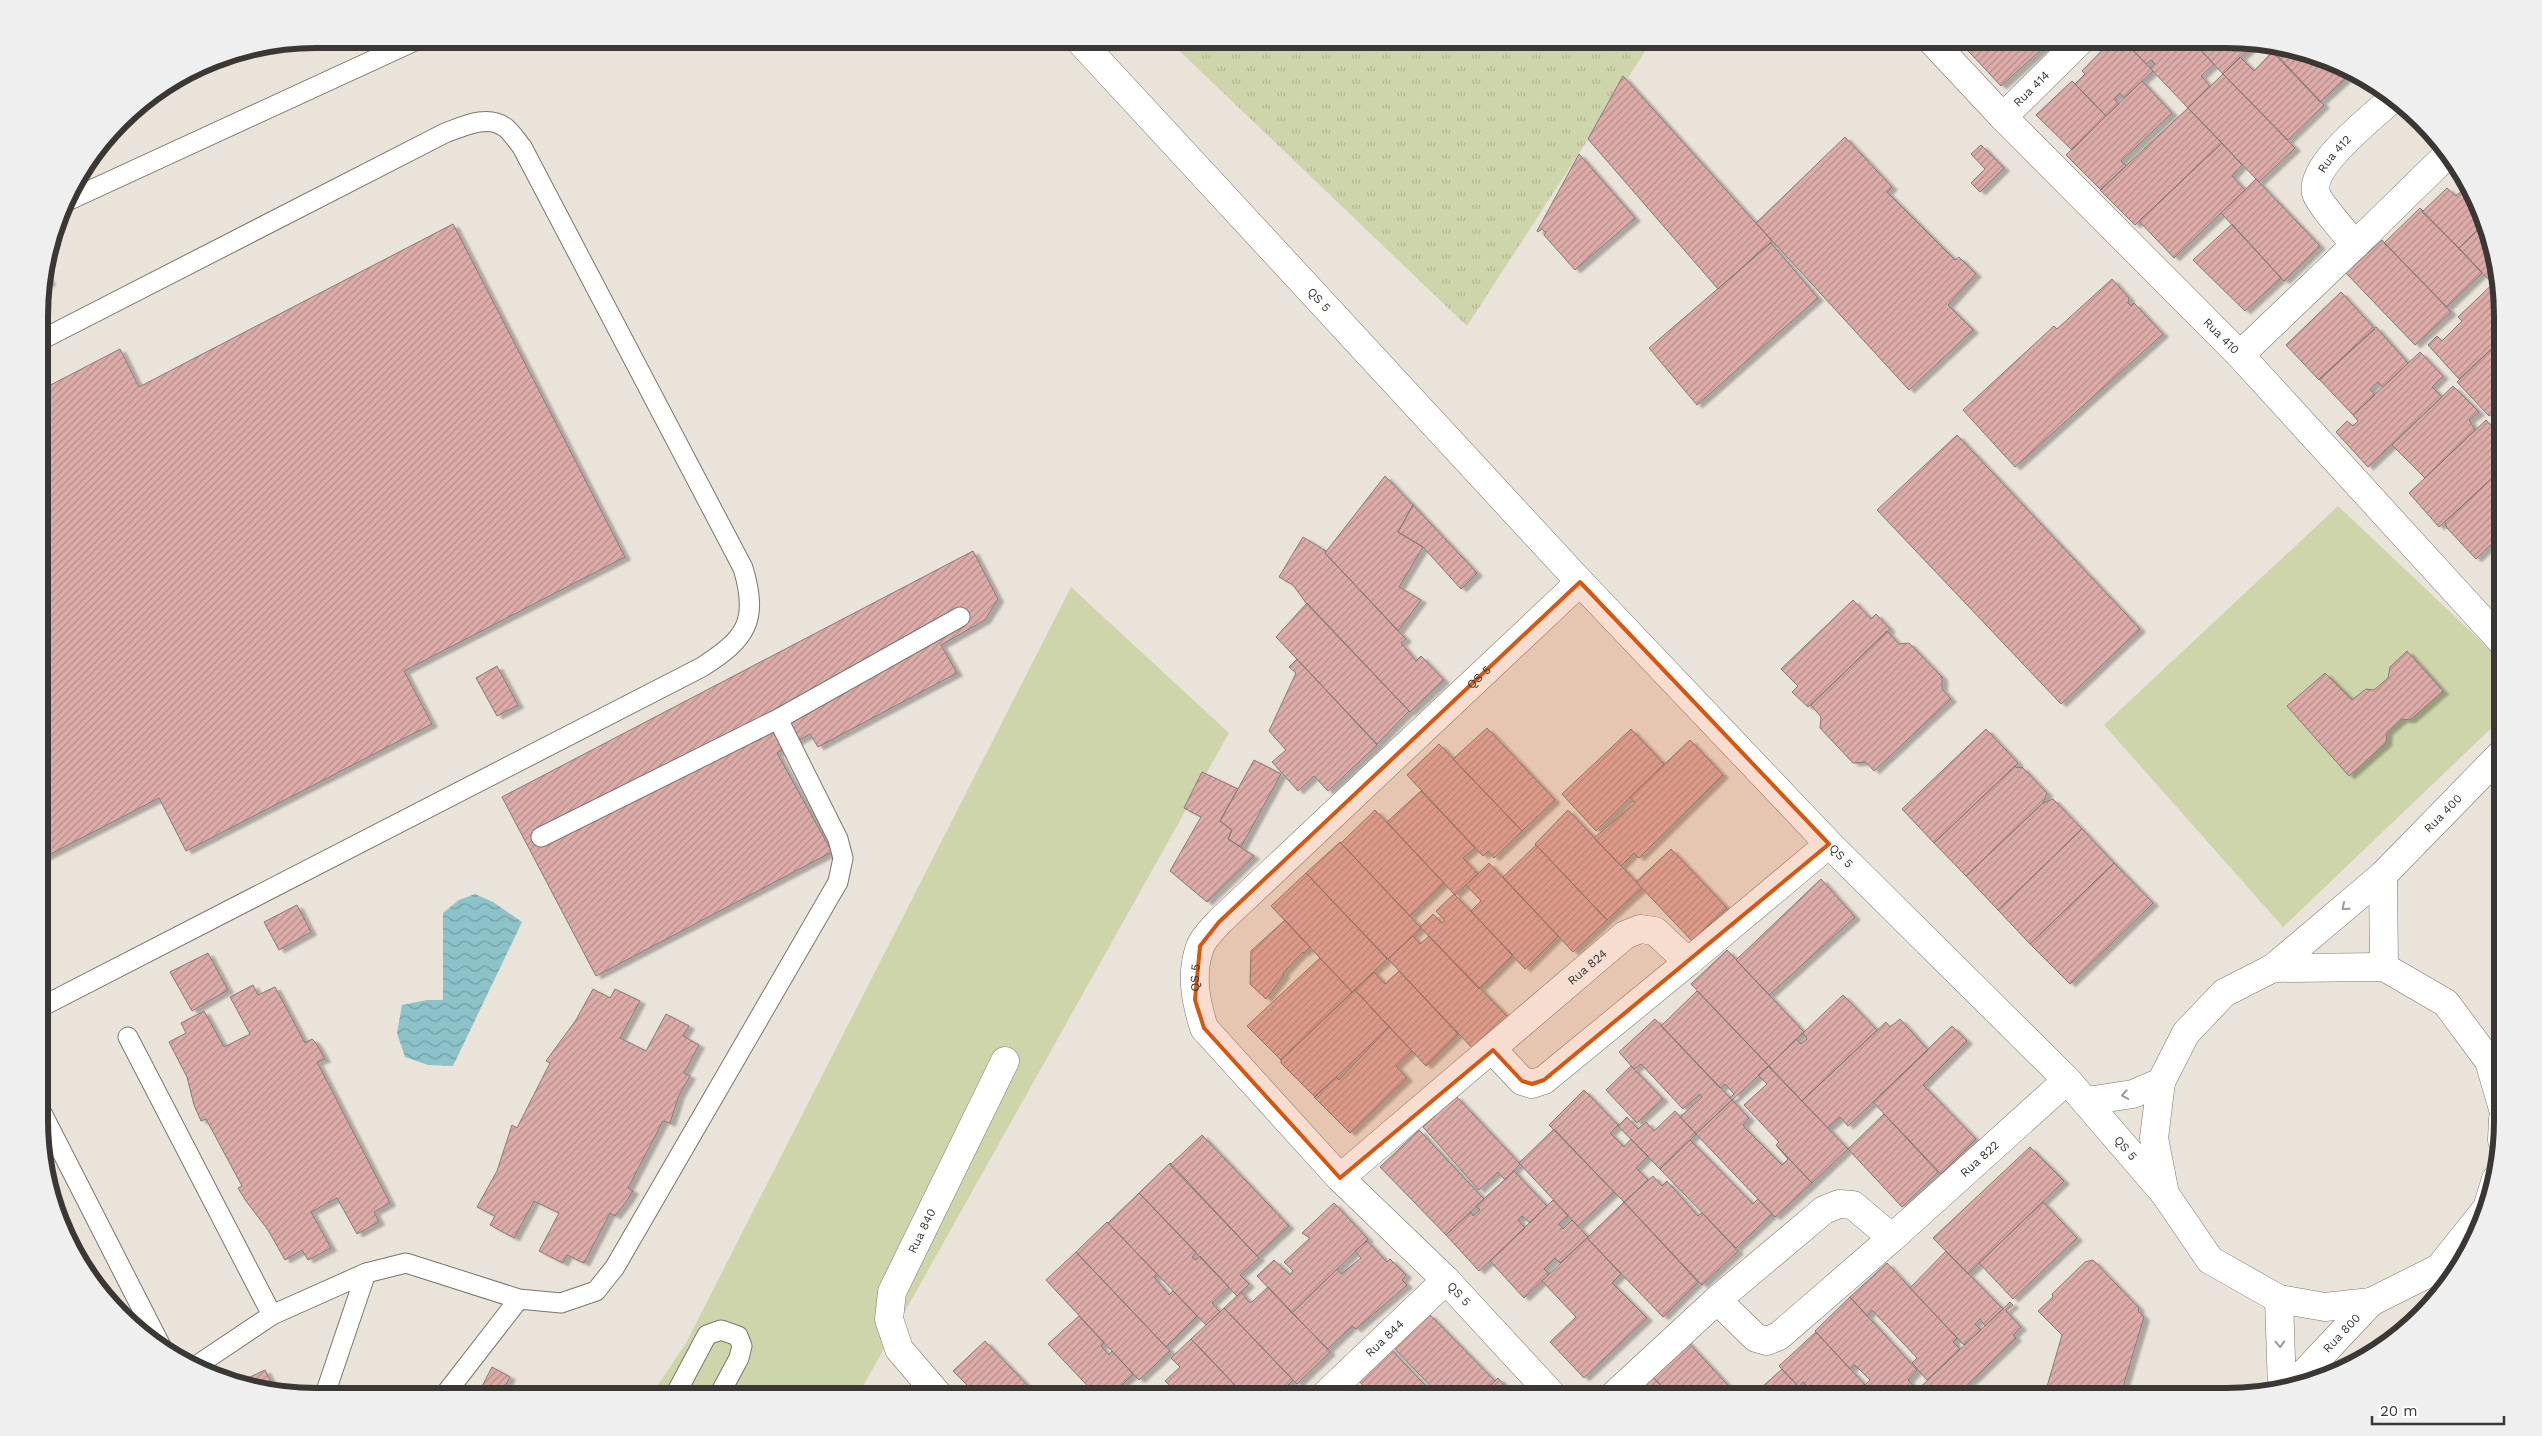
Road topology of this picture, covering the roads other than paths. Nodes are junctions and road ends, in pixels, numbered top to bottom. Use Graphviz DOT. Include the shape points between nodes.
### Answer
graph roads {
  1 [pos="399,48"];
  2 [pos="1086,48"];
  3 [pos="1938,48"];
  4 [pos="2073,48"];
  5 [pos="2389,102"];
  6 [pos="2003,117"];
  7 [pos="2443,159"];
  8 [pos="75,197"];
  9 [pos="2355,245"];
  10 [pos="48,336"];
  11 [pos="2240,355"];
  12 [pos="1580,582"];
  13 [pos="960,617"];
  14 [pos="2494,633"];
  15 [pos="778,719"];
  16 [pos="2494,761"];
  17 [pos="541,837"];
  18 [pos="1829,844"];
  19 [pos="2383,875"];
  20 [pos="1688,962"];
  21 [pos="2384,967"];
  22 [pos="2273,968"];
  23 [pos="48,1003"];
  24 [pos="128,1037"];
  25 [pos="1493,1050"];
  26 [pos="1005,1061"];
  27 [pos="2494,1064"];
  28 [pos="2067,1080"];
  29 [pos="2161,1082"];
  30 [pos="2087,1101"];
  31 [pos="48,1125"];
  32 [pos="1340,1178"];
  33 [pos="2165,1194"];
  34 [pos="2472,1227"];
  35 [pos="1892,1238"];
  36 [pos="366,1273"];
  37 [pos="1446,1280"];
  38 [pos="519,1299"];
  39 [pos="2279,1299"];
  40 [pos="1717,1300"];
  41 [pos="2371,1302"];
  42 [pos="272,1315"];
  43 [pos="156,1335"];
  44 [pos="201,1363"];
  45 [pos="2301,1378"];
  46 [pos="2282,1382"];
  47 [pos="327,1388"];
  48 [pos="450,1388"];
  49 [pos="679,1388"];
  50 [pos="723,1388"];
  51 [pos="932,1388"];
  52 [pos="1332,1388"];
  53 [pos="1546,1388"];
  54 [pos="1622,1388"];
  1 -- 8 [label="lane"];
  2 -- 12 [label="street, QS 5"];
  3 -- 6 [label="street, Rua 410"];
  4 -- 6 [label="street, Rua 414"];
  5 -- 9 [label="street, Rua 412" via="2325,162 2316,176 2316,193"];
  6 -- 11 [label="street, Rua 410"];
  7 -- 9 [label="street"];
  9 -- 11 [label="street"];
  10 -- 23 [label="lane" via="445,133 473,122 492,122 506,128 522,147 743,568 750,592 749,617 740,637 727,651 702,667"];
  11 -- 14 [label="street, Rua 410"];
  12 -- 18 [label="street, QS 5"];
  12 -- 32 [label="street, QS 5" via="1219,922 1200,946 1194,975 1195,1000 1204,1028"];
  13 -- 15 [label="lane"];
  15 -- 17 [label="lane"];
  15 -- 38 [label="lane" via="838,839 843,858 838,882 616,1267 596,1291 561,1303"];
  16 -- 19 [label="street, Rua 400"];
  18 -- 20 [label="street"];
  18 -- 28 [label="street, QS 5"];
  19 -- 21 [label="street"];
  19 -- 22 [label="street, Rua 400, one-way"];
  20 -- 25 [label="street, Rua 824" via="1655,931 1640,929 1625,935"];
  20 -- 25 [label="street" via="1544,1080 1532,1084 1522,1081"];
  21 -- 22 [label="street"];
  21 -- 27 [label="street" via="2446,1003"];
  22 -- 29 [label="street" via="2224,993 2186,1033"];
  24 -- 42 [label="lane"];
  25 -- 32 [label="street, Rua 824"];
  26 -- 51 [label="street, Rua 840" via="892,1292 889,1319 899,1349"];
  28 -- 30 [label="street, QS 5"];
  28 -- 35 [label="street, Rua 822"];
  29 -- 30 [label="street, one-way" via="2133,1094"];
  29 -- 33 [label="street" via="2154,1138"];
  30 -- 33 [label="street, QS 5"];
  31 -- 43 [label="lane"];
  32 -- 37 [label="street, QS 5"];
  33 -- 39 [label="street, QS 5" via="2210,1260"];
  34 -- 41 [label="street" via="2440,1268"];
  35 -- 40 [label="street" via="1853,1205 1839,1204 1824,1210"];
  35 -- 40 [label="street, Rua 822" via="1779,1336 1767,1341 1756,1338"];
  36 -- 38 [label="lane" via="406,1263"];
  36 -- 42 [label="lane"];
  36 -- 47 [label="lane"];
  37 -- 52 [label="street, Rua 844"];
  37 -- 53 [label="street, QS 5"];
  38 -- 48 [label="lane"];
  39 -- 41 [label="street, QS 5" via="2325,1307"];
  39 -- 46 [label="street, one-way"];
  40 -- 54 [label="street"];
  41 -- 45 [label="street, Rua 800"];
  42 -- 44 [label="lane"];
  49 -- 50 [label="lane" via="707,1335 722,1330 738,1336 742,1346"];
}
